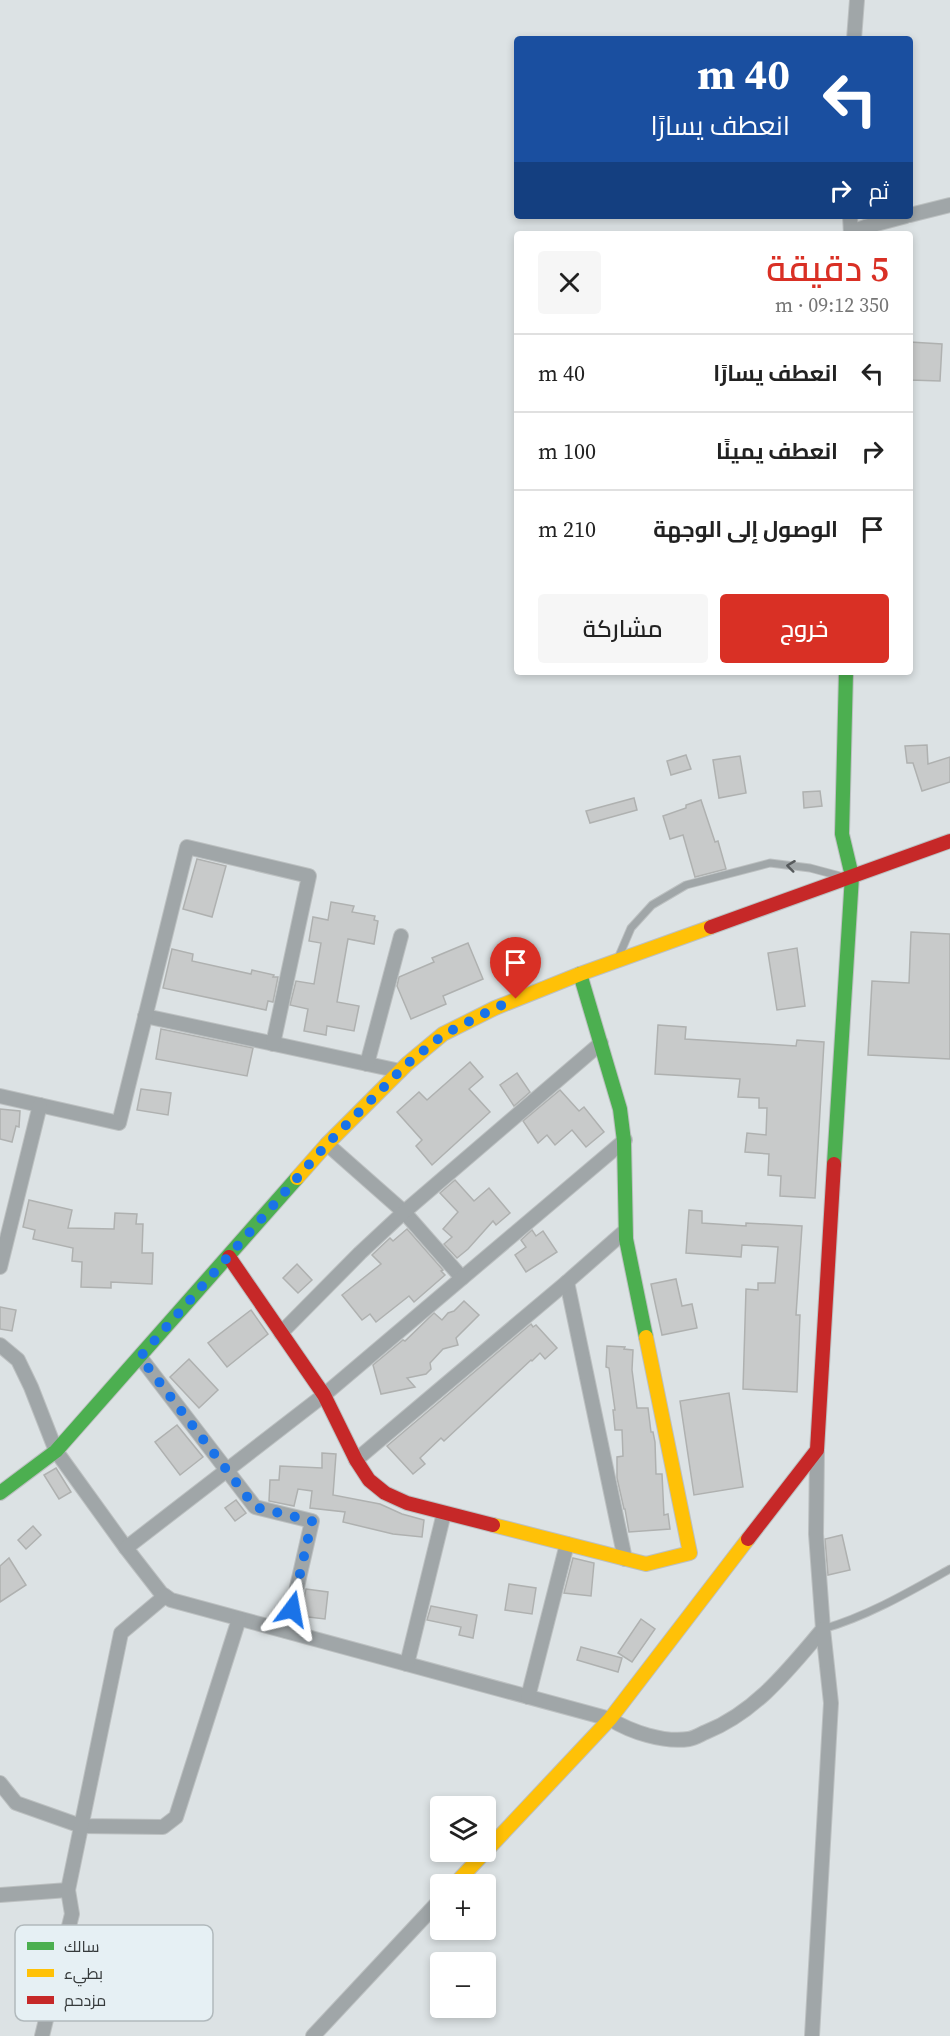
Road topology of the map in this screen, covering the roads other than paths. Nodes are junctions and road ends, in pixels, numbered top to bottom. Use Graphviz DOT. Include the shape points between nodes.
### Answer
graph roads {
  1 [pos="857,0"];
  2 [pos="854,36"];
  3 [pos="950,206"];
  4 [pos="913,214"];
  5 [pos="894,219"];
  6 [pos="856,231"];
  7 [pos="846,675"];
  8 [pos="950,841"];
  9 [pos="850,877"];
  10 [pos="401,936"];
  11 [pos="618,960"];
  12 [pos="580,974"];
  13 [pos="145,1016"];
  14 [pos="601,1043"];
  15 [pos="273,1044"];
  16 [pos="367,1064"];
  17 [pos="400,1071"];
  18 [pos="0,1096"];
  19 [pos="40,1105"];
  20 [pos="625,1140"];
  21 [pos="327,1144"];
  22 [pos="404,1212"];
  23 [pos="5,1222"];
  24 [pos="625,1231"];
  25 [pos="229,1257"];
  26 [pos="0,1267"];
  27 [pos="462,1278"];
  28 [pos="567,1282"];
  29 [pos="281,1333"];
  30 [pos="0,1345"];
  31 [pos="140,1357"];
  32 [pos="324,1395"];
  33 [pos="817,1450"];
  34 [pos="56,1451"];
  35 [pos="356,1460"];
  36 [pos="226,1471"];
  37 [pos="0,1493"];
  38 [pos="444,1513"];
  39 [pos="567,1544"];
  40 [pos="126,1548"];
  41 [pos="625,1559"];
  42 [pos="950,1569"];
  43 [pos="165,1596"];
  44 [pos="239,1619"];
  45 [pos="823,1629"];
  46 [pos="286,1631"];
  47 [pos="407,1664"];
  48 [pos="528,1697"];
  49 [pos="610,1719"];
  50 [pos="0,1783"];
  51 [pos="81,1826"];
  52 [pos="464,1874"];
  53 [pos="68,1890"];
  54 [pos="0,1895"];
  55 [pos="430,1911"];
  56 [pos="69,1925"];
  57 [pos="46,2021"];
  58 [pos="42,2036"];
  59 [pos="313,2036"];
  60 [pos="812,2036"];
  1 -- 2 [label="street"];
  3 -- 4 [label="street"];
  5 -- 6 [label="street"];
  7 -- 9 [label="street" via="843,834"];
  8 -- 9 [label="street"];
  9 -- 11 [label="street"];
  9 -- 11 [label="lane, one-way" via="770,863 686,885 652,905 631,927"];
  9 -- 33 [label="street"];
  10 -- 16 [label="street"];
  11 -- 12 [label="street"];
  12 -- 14 [label="street"];
  12 -- 17 [label="street" via="495,1008 443,1035"];
  13 -- 15 [label="street"];
  13 -- 15 [label="street" via="187,848 309,876"];
  13 -- 19 [label="street" via="119,1123"];
  14 -- 20 [label="street" via="621,1109"];
  14 -- 22 [label="street"];
  15 -- 16 [label="street"];
  16 -- 17 [label="street"];
  17 -- 21 [label="street"];
  18 -- 19 [label="street"];
  19 -- 23 [label="street"];
  20 -- 24 [label="street"];
  20 -- 27 [label="street"];
  21 -- 22 [label="street"];
  21 -- 25 [label="street"];
  22 -- 27 [label="street"];
  22 -- 29 [label="street"];
  23 -- 26 [label="street"];
  24 -- 28 [label="street"];
  24 -- 41 [label="street" via="690,1553 646,1564"];
  25 -- 29 [label="street"];
  25 -- 31 [label="street"];
  27 -- 32 [label="street"];
  28 -- 35 [label="street"];
  28 -- 41 [label="street"];
  29 -- 32 [label="street"];
  30 -- 34 [label="street" via="18,1360"];
  31 -- 34 [label="street"];
  31 -- 36 [label="street"];
  32 -- 35 [label="street"];
  32 -- 36 [label="street"];
  33 -- 45 [label="street" via="816,1534"];
  33 -- 49 [label="street"];
  34 -- 37 [label="street"];
  34 -- 40 [label="street"];
  35 -- 38 [label="street" via="369,1480 385,1493"];
  36 -- 40 [label="street"];
  36 -- 46 [label="street" via="255,1507 312,1521"];
  38 -- 39 [label="street"];
  38 -- 47 [label="street"];
  39 -- 41 [label="street"];
  39 -- 48 [label="street"];
  40 -- 43 [label="street"];
  42 -- 45 [label="lane" via="846,1623"];
  43 -- 44 [label="street"];
  43 -- 51 [label="street" via="121,1633"];
  44 -- 46 [label="street"];
  44 -- 51 [label="street" via="176,1817 163,1827"];
  45 -- 49 [label="street" via="767,1693 726,1724 689,1739 663,1738 628,1730"];
  45 -- 60 [label="street" via="831,1703"];
  46 -- 47 [label="street"];
  47 -- 48 [label="street"];
  48 -- 49 [label="street"];
  49 -- 52 [label="street"];
  50 -- 51 [label="street" via="16,1803"];
  51 -- 53 [label="street"];
  53 -- 54 [label="street"];
  53 -- 56 [label="street" via="72,1914"];
  55 -- 59 [label="street"];
  57 -- 58 [label="street"];
}
